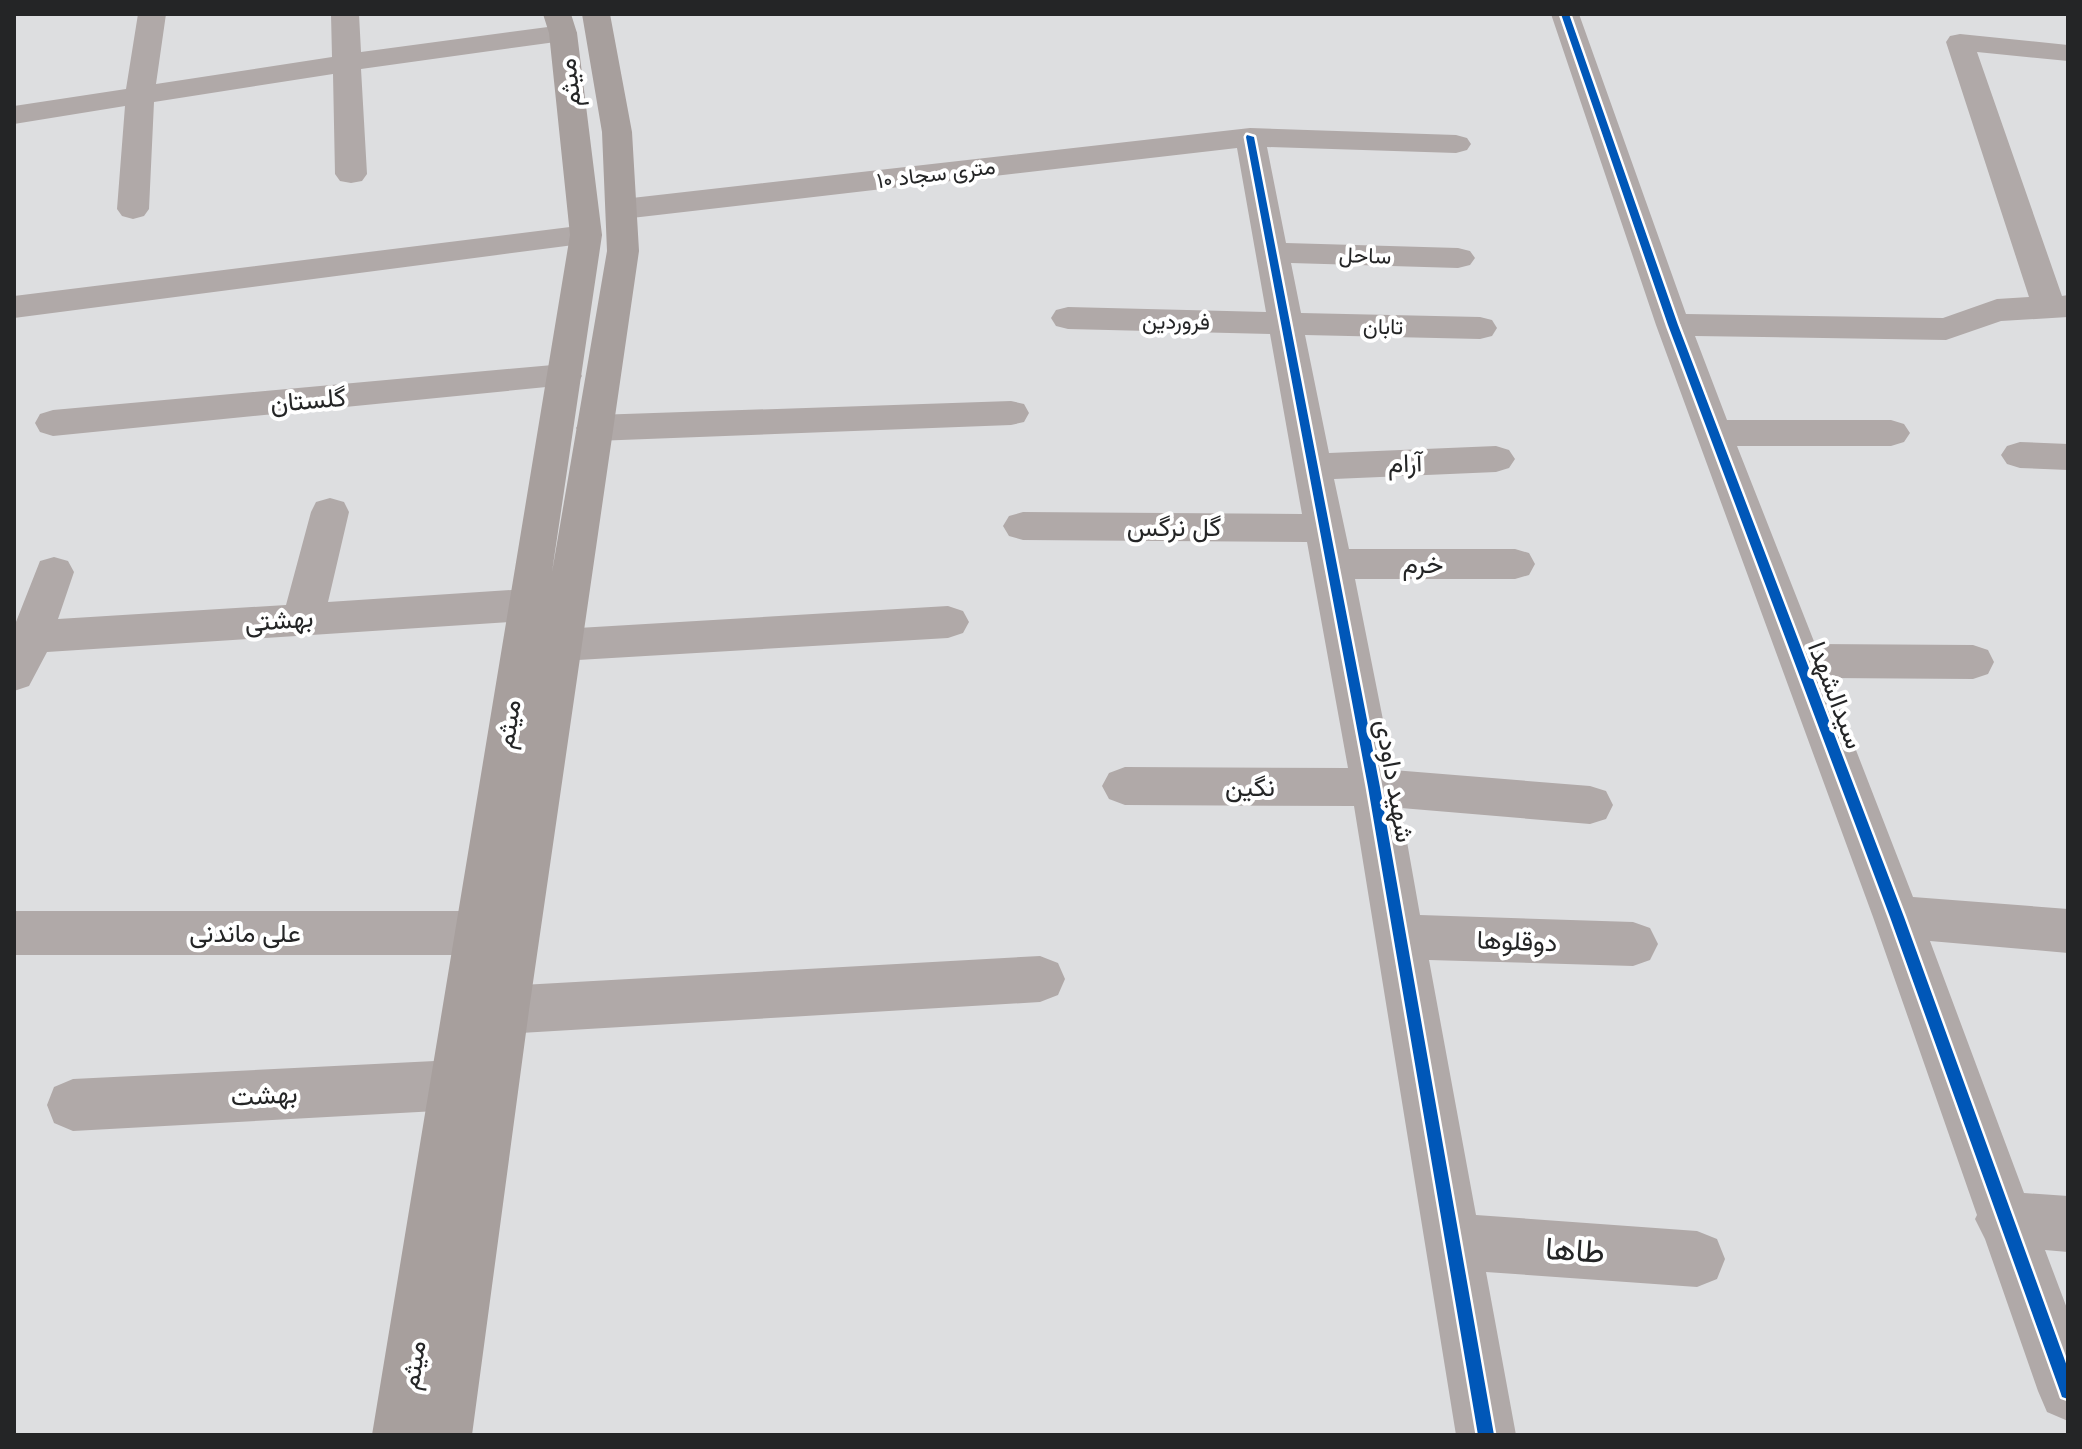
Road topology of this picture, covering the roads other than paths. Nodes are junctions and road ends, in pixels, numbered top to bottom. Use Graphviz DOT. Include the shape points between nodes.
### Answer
graph roads {
  1 [pos="152,14"];
  2 [pos="345,14"];
  3 [pos="1565,14"];
  4 [pos="572,20"];
  5 [pos="2068,53"];
  6 [pos="345,63"];
  7 [pos="140,95"];
  8 [pos="14,115"];
  9 [pos="1250,137"];
  10 [pos="1456,144"];
  11 [pos="351,174"];
  12 [pos="133,209"];
  13 [pos="623,209"];
  14 [pos="586,235"];
  15 [pos="1272,252"];
  16 [pos="1458,258"];
  17 [pos="2058,306"];
  18 [pos="14,307"];
  19 [pos="1068,318"];
  20 [pos="1285,324"];
  21 [pos="1673,325"];
  22 [pos="1480,328"];
  23 [pos="564,376"];
  24 [pos="1011,413"];
  25 [pos="53,423"];
  26 [pos="595,428"];
  27 [pos="1713,433"];
  28 [pos="1891,433"];
  29 [pos="2020,455"];
  30 [pos="2068,457"];
  31 [pos="1496,459"];
  32 [pos="1313,467"];
  33 [pos="330,512"];
  34 [pos="1023,526"];
  35 [pos="1328,546"];
  36 [pos="1515,564"];
  37 [pos="54,572"];
  38 [pos="527,605"];
  39 [pos="303,618"];
  40 [pos="948,622"];
  41 [pos="31,637"];
  42 [pos="561,645"];
  43 [pos="1799,661"];
  44 [pos="1973,662"];
  45 [pos="14,674"];
  46 [pos="1125,786"];
  47 [pos="1374,787"];
  48 [pos="1590,805"];
  49 [pos="1897,917"];
  50 [pos="2068,931"];
  51 [pos="14,933"];
  52 [pos="476,933"];
  53 [pos="1401,937"];
  54 [pos="1633,944"];
  55 [pos="1040,979"];
  56 [pos="504,1010"];
  57 [pos="455,1085"];
  58 [pos="73,1105"];
  59 [pos="2003,1219"];
  60 [pos="2068,1224"];
  61 [pos="1453,1241"];
  62 [pos="1697,1259"];
  63 [pos="2068,1391"];
  64 [pos="402,1435"];
  65 [pos="442,1435"];
  66 [pos="1486,1435"];
  1 -- 7 [label="street"];
  2 -- 6 [label="street"];
  3 -- 21 [label="street, سیدالشهدا"];
  4 -- 6 [label="street"];
  4 -- 13 [label="main road, میثم" via="605,55"];
  4 -- 14 [label="main road, میثم"];
  5 -- 17 [label="street" via="1960,42"];
  6 -- 7 [label="street"];
  6 -- 11 [label="street"];
  7 -- 8 [label="street"];
  7 -- 12 [label="street"];
  9 -- 10 [label="street, ۱۰ متری سجاد"];
  9 -- 13 [label="street, ۱۰ متری سجاد"];
  9 -- 15 [label="street, شهید داودی"];
  13 -- 26 [label="main road, میثم" via="623,251"];
  14 -- 18 [label="street"];
  14 -- 23 [label="main road, میثم"];
  15 -- 16 [label="street, ساحل"];
  15 -- 20 [label="street, شهید داودی"];
  17 -- 21 [label="street" via="1997,310 1946,329"];
  19 -- 20 [label="street, فروردین"];
  20 -- 22 [label="street, تابان"];
  20 -- 32 [label="street, شهید داودی"];
  21 -- 27 [label="street, سیدالشهدا"];
  23 -- 25 [label="street, گلستان"];
  23 -- 38 [label="main road, میثم"];
  24 -- 26 [label="street"];
  26 -- 42 [label="main road, میثم"];
  27 -- 28 [label="street"];
  27 -- 43 [label="street, سیدالشهدا"];
  29 -- 30 [label="street"];
  31 -- 32 [label="street, آرام"];
  32 -- 35 [label="street, شهید داودی"];
  33 -- 39 [label="street"];
  34 -- 35 [label="street, گل نرگس"];
  35 -- 36 [label="street, خرم"];
  35 -- 47 [label="street, شهید داودی"];
  37 -- 41 [label="street"];
  38 -- 39 [label="street, بهشتی"];
  38 -- 52 [label="main road, میثم"];
  39 -- 41 [label="street, بهشتی"];
  40 -- 42 [label="street"];
  41 -- 45 [label="street"];
  42 -- 56 [label="main road, میثم"];
  43 -- 44 [label="street"];
  43 -- 49 [label="street, سیدالشهدا"];
  46 -- 47 [label="street, نگین"];
  47 -- 48 [label="street, نگین"];
  47 -- 53 [label="street, شهید داودی"];
  49 -- 50 [label="street"];
  49 -- 59 [label="street, سیدالشهدا"];
  51 -- 52 [label="street, علی ماندنی"];
  52 -- 57 [label="main road, میثم"];
  53 -- 54 [label="street, دوقلوها"];
  53 -- 61 [label="street, شهید داودی"];
  55 -- 56 [label="street"];
  56 -- 65 [label="main road, میثم"];
  57 -- 58 [label="street, بهشت"];
  57 -- 64 [label="main road, میثم"];
  59 -- 60 [label="street"];
  59 -- 63 [label="street, سیدالشهدا"];
  61 -- 62 [label="street, طاها"];
  61 -- 66 [label="street, شهید داودی"];
}
